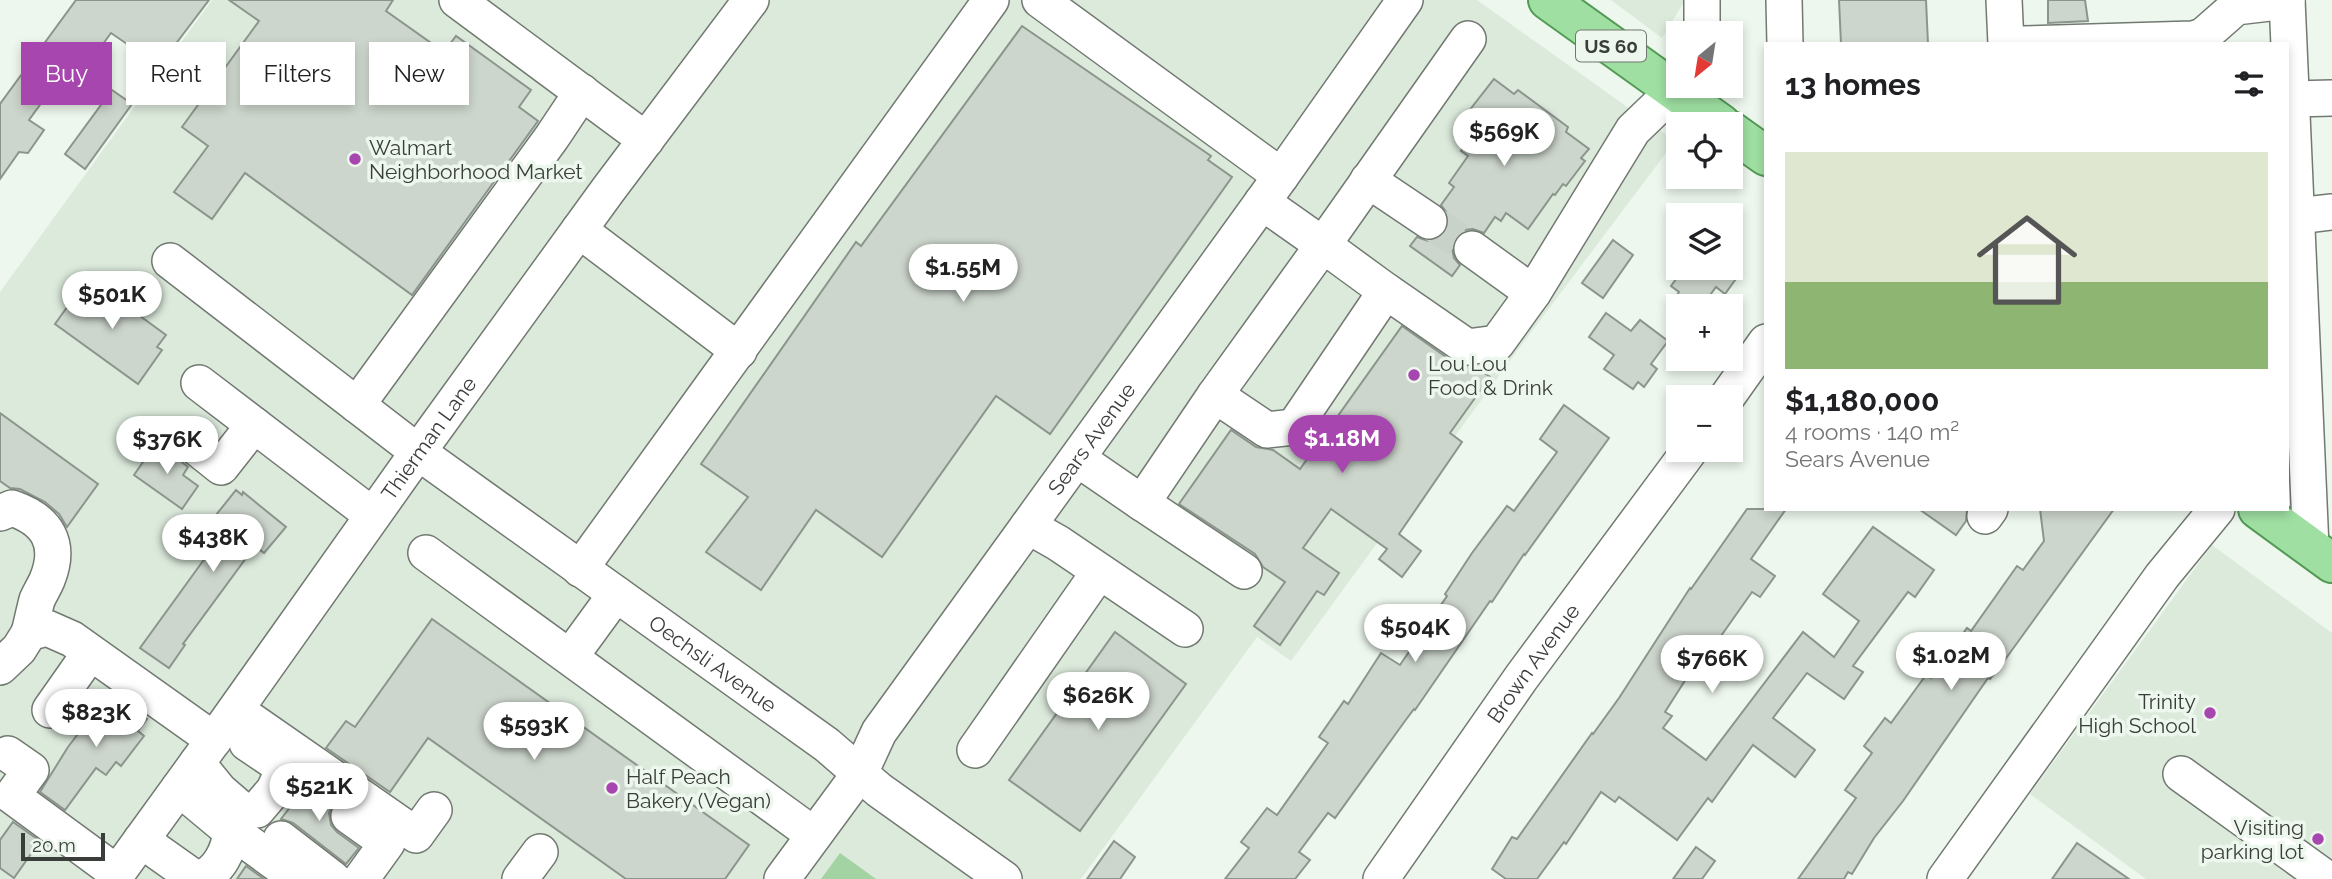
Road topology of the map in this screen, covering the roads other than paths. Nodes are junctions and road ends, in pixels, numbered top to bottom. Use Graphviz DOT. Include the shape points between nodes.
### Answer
graph roads {
  1 [pos="457,0"];
  2 [pos="751,0"];
  3 [pos="991,0"];
  4 [pos="1040,0"];
  5 [pos="1405,0"];
  6 [pos="1548,0"];
  7 [pos="1702,0"];
  8 [pos="1784,0"];
  9 [pos="2004,0"];
  10 [pos="2287,0"];
  11 [pos="1702,21"];
  12 [pos="1468,39"];
  13 [pos="1785,42"];
  14 [pos="2007,42"];
  15 [pos="2091,42"];
  16 [pos="1666,81"];
  17 [pos="582,92"];
  18 [pos="2332,97"];
  19 [pos="1668,98"];
  20 [pos="1688,98"];
  21 [pos="2292,99"];
  22 [pos="1706,112"];
  23 [pos="646,140"];
  24 [pos="1743,140"];
  25 [pos="1764,155"];
  26 [pos="1368,180"];
  27 [pos="1272,189"];
  28 [pos="2332,212"];
  29 [pos="2297,216"];
  30 [pos="1429,221"];
  31 [pos="579,230"];
  32 [pos="1323,246"];
  33 [pos="1472,249"];
  34 [pos="170,261"];
  35 [pos="1386,291"];
  36 [pos="1534,293"];
  37 [pos="2317,336"];
  38 [pos="1764,346"];
  39 [pos="739,351"];
  40 [pos="199,383"];
  41 [pos="1745,388"];
  42 [pos="1215,395"];
  43 [pos="357,405"];
  44 [pos="254,425"];
  45 [pos="181,435"];
  46 [pos="418,452"];
  47 [pos="1078,459"];
  48 [pos="1681,462"];
  49 [pos="1142,503"];
  50 [pos="2215,511"];
  51 [pos="2261,511"];
  52 [pos="0,513"];
  53 [pos="372,515"];
  54 [pos="1028,526"];
  55 [pos="426,553"];
  56 [pos="2321,555"];
  57 [pos="580,569"];
  58 [pos="1244,570"];
  59 [pos="1099,572"];
  60 [pos="616,594"];
  61 [pos="1185,629"];
  62 [pos="29,632"];
  63 [pos="90,653"];
  64 [pos="570,657"];
  65 [pos="0,667"];
  66 [pos="50,710"];
  67 [pos="209,746"];
  68 [pos="975,750"];
  69 [pos="8,754"];
  70 [pos="284,768"];
  71 [pos="860,773"];
  72 [pos="2182,774"];
  73 [pos="434,810"];
  74 [pos="237,820"];
  75 [pos="814,835"];
  76 [pos="125,863"];
  77 [pos="159,879"];
  78 [pos="198,879"];
  79 [pos="298,879"];
  80 [pos="333,879"];
  81 [pos="361,879"];
  82 [pos="782,879"];
  83 [pos="1004,879"];
  84 [pos="1381,879"];
  85 [pos="1945,879"];
  86 [pos="2327,879"];
  1 -- 17 [label="street"];
  2 -- 23 [label="street, Thierman Lane"];
  3 -- 39 [label="street"];
  4 -- 27 [label="street"];
  5 -- 27 [label="street, Sears Avenue"];
  6 -- 16 [label="main road, US 60"];
  7 -- 11 [label="street"];
  8 -- 13 [label="street"];
  9 -- 14 [label="street"];
  10 -- 15 [label="street" via="2236,7 2203,36 2193,39"];
  10 -- 21 [label="street"];
  12 -- 26 [label="street"];
  17 -- 23 [label="street"];
  17 -- 43 [label="street"];
  18 -- 21 [label="street"];
  19 -- 36 [label="street" via="1633,131"];
  20 -- 22 [label="main road, US 60"];
  21 -- 29 [label="street"];
  23 -- 31 [label="street, Thierman Lane"];
  24 -- 25 [label="main road"];
  26 -- 30 [label="street"];
  26 -- 32 [label="street"];
  27 -- 32 [label="street"];
  27 -- 47 [label="street, Sears Avenue"];
  28 -- 29 [label="street"];
  29 -- 37 [label="street"];
  31 -- 39 [label="street"];
  31 -- 46 [label="street, Thierman Lane"];
  32 -- 35 [label="street"];
  32 -- 42 [label="street"];
  33 -- 36 [label="street"];
  34 -- 43 [label="street, Oechsli Avenue"];
  35 -- 36 [label="street" via="1467,348 1497,343"];
  35 -- 42 [label="street" via="1294,426 1267,430"];
  37 -- 56 [label="street"];
  38 -- 41 [label="street"];
  39 -- 57 [label="street"];
  40 -- 44 [label="street"];
  42 -- 49 [label="street"];
  43 -- 46 [label="street, Oechsli Avenue"];
  44 -- 45 [label="street" via="221,467"];
  44 -- 53 [label="street"];
  46 -- 53 [label="street, Thierman Lane"];
  46 -- 57 [label="street, Oechsli Avenue"];
  47 -- 49 [label="street"];
  47 -- 54 [label="street, Sears Avenue"];
  48 -- 84 [label="street, Brown Avenue" via="1521,678"];
  49 -- 58 [label="street"];
  50 -- 85 [label="street" via="2162,576"];
  51 -- 56 [label="main road"];
  52 -- 62 [label="street" via="12,508 28,513 45,527 52,542 50,571"];
  53 -- 67 [label="street, Thierman Lane"];
  54 -- 59 [label="street"];
  54 -- 71 [label="street, Sears Avenue" via="879,732"];
  55 -- 64 [label="street"];
  57 -- 60 [label="street, Oechsli Avenue"];
  59 -- 61 [label="street"];
  59 -- 68 [label="street"];
  60 -- 64 [label="street"];
  60 -- 71 [label="street, Oechsli Avenue"];
  62 -- 63 [label="street" via="47,628"];
  62 -- 65 [label="street"];
  63 -- 66 [label="street"];
  63 -- 67 [label="street"];
  64 -- 75 [label="street"];
  67 -- 70 [label="street" via="256,748"];
  67 -- 73 [label="street" via="416,835"];
  67 -- 74 [label="street" via="220,791"];
  67 -- 76 [label="street, Thierman Lane"];
  69 -- 76 [label="street" via="30,770 12,796"];
  70 -- 74 [label="street" via="257,810"];
  70 -- 81 [label="street" via="387,843"];
  71 -- 75 [label="street, Sears Avenue"];
  71 -- 83 [label="street, Oechsli Avenue"];
  72 -- 86 [label="street"];
  74 -- 78 [label="street" via="229,847 211,874"];
  74 -- 79 [label="street"];
  74 -- 80 [label="street"];
  75 -- 82 [label="street, Sears Avenue"];
  76 -- 77 [label="street"];
  76 -- 78 [label="street"];
}
